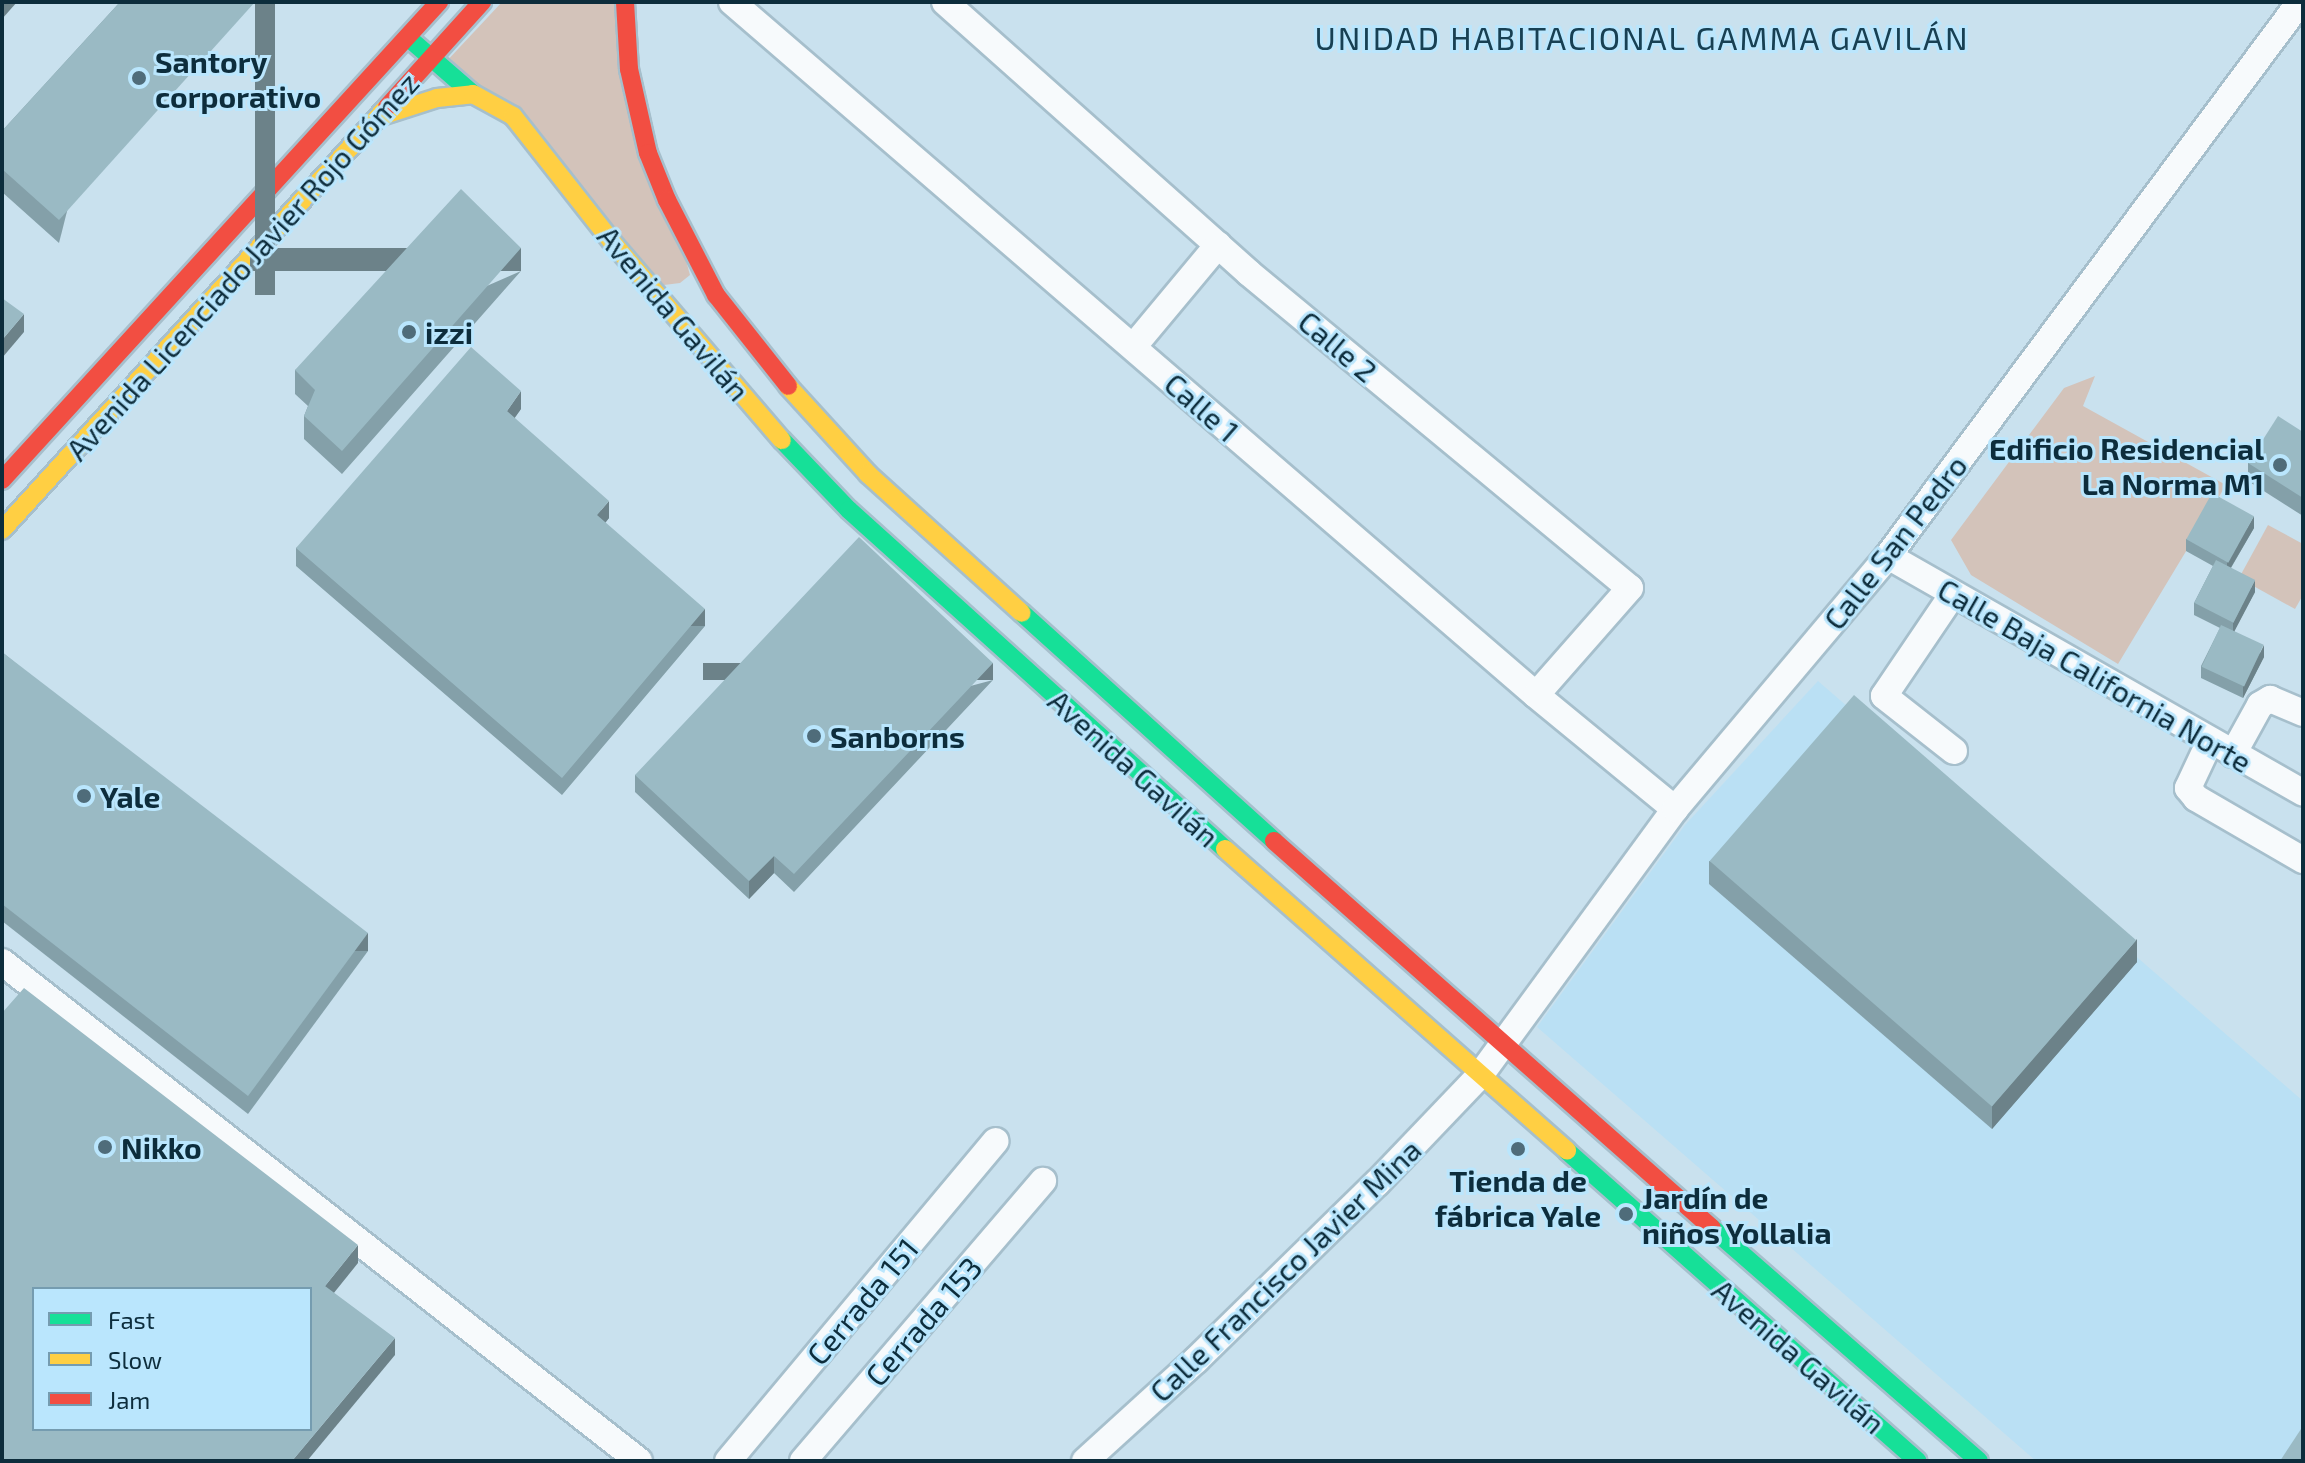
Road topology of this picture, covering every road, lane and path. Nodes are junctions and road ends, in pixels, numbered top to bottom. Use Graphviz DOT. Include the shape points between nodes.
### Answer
graph roads {
  1 [pos="439,2"];
  2 [pos="482,2"];
  3 [pos="625,2"];
  4 [pos="732,2"];
  5 [pos="945,2"];
  6 [pos="2300,2"];
  7 [pos="408,37"];
  8 [pos="432,57"];
  9 [pos="473,94"];
  10 [pos="378,117"];
  11 [pos="1218,245"];
  12 [pos="699,309"];
  13 [pos="1133,347"];
  14 [pos="805,407"];
  15 [pos="775,433"];
  16 [pos="6,469"];
  17 [pos="2,530"];
  18 [pos="1888,556"];
  19 [pos="1953,594"];
  20 [pos="1536,695"];
  21 [pos="2303,713"];
  22 [pos="2222,748"];
  23 [pos="1954,751"];
  24 [pos="2303,793"];
  25 [pos="1675,809"];
  26 [pos="2303,860"];
  27 [pos="2,962"];
  28 [pos="1503,1046"];
  29 [pos="1481,1074"];
  30 [pos="996,1141"];
  31 [pos="1043,1181"];
  32 [pos="639,1461"];
  33 [pos="728,1461"];
  34 [pos="803,1461"];
  35 [pos="1085,1461"];
  36 [pos="1918,1461"];
  37 [pos="1979,1461"];
  1 -- 7 [label="main road, Avenida Licenciado Javier Rojo Gómez"];
  2 -- 8 [label="main road, Avenida Licenciado Javier Rojo Gómez"];
  3 -- 12 [label="main road, Avenida Gavilán" via="629,69 648,153 685,238"];
  4 -- 13 [label="street, Calle 1"];
  5 -- 11 [label="street, Calle 2"];
  6 -- 18 [label="street, Calle San Pedro"];
  7 -- 8 [label="main road, Avenida Gavilán"];
  7 -- 16 [label="main road, Avenida Licenciado Javier Rojo Gómez"];
  8 -- 9 [label="main road, Avenida Gavilán"];
  8 -- 10 [label="main road, Avenida Licenciado Javier Rojo Gómez"];
  9 -- 10 [label="main road" via="437,98"];
  9 -- 12 [label="main road, Avenida Gavilán" via="513,116"];
  10 -- 17 [label="main road, Avenida Licenciado Javier Rojo Gómez"];
  11 -- 13 [label="street"];
  11 -- 20 [label="street, Calle 2" via="1630,588"];
  12 -- 14 [label="main road, Avenida Gavilán"];
  12 -- 15 [label="main road, Avenida Gavilán"];
  13 -- 20 [label="street, Calle 1"];
  14 -- 15 [label="main road"];
  14 -- 28 [label="main road, Avenida Gavilán" via="961,560"];
  15 -- 29 [label="main road, Avenida Gavilán" via="936,589"];
  18 -- 19 [label="street, Calle Baja California Norte"];
  18 -- 25 [label="street, Calle San Pedro"];
  19 -- 22 [label="street, Calle Baja California Norte"];
  19 -- 23 [label="street" via="1884,696"];
  20 -- 25 [label="street, Calle 1"];
  21 -- 22 [label="street" via="2270,699"];
  22 -- 24 [label="street, Calle Baja California Norte"];
  22 -- 26 [label="street" via="2188,788 2196,798"];
  25 -- 28 [label="street, Calle San Pedro"];
  27 -- 32 [label="street"];
  28 -- 29 [label="street, Calle San Pedro"];
  28 -- 37 [label="main road, Avenida Gavilán"];
  29 -- 35 [label="street, Calle Francisco Javier Mina" via="1377,1183"];
  29 -- 36 [label="main road, Avenida Gavilán"];
  30 -- 33 [label="street, Cerrada 151"];
  31 -- 34 [label="street, Cerrada 153"];
}
